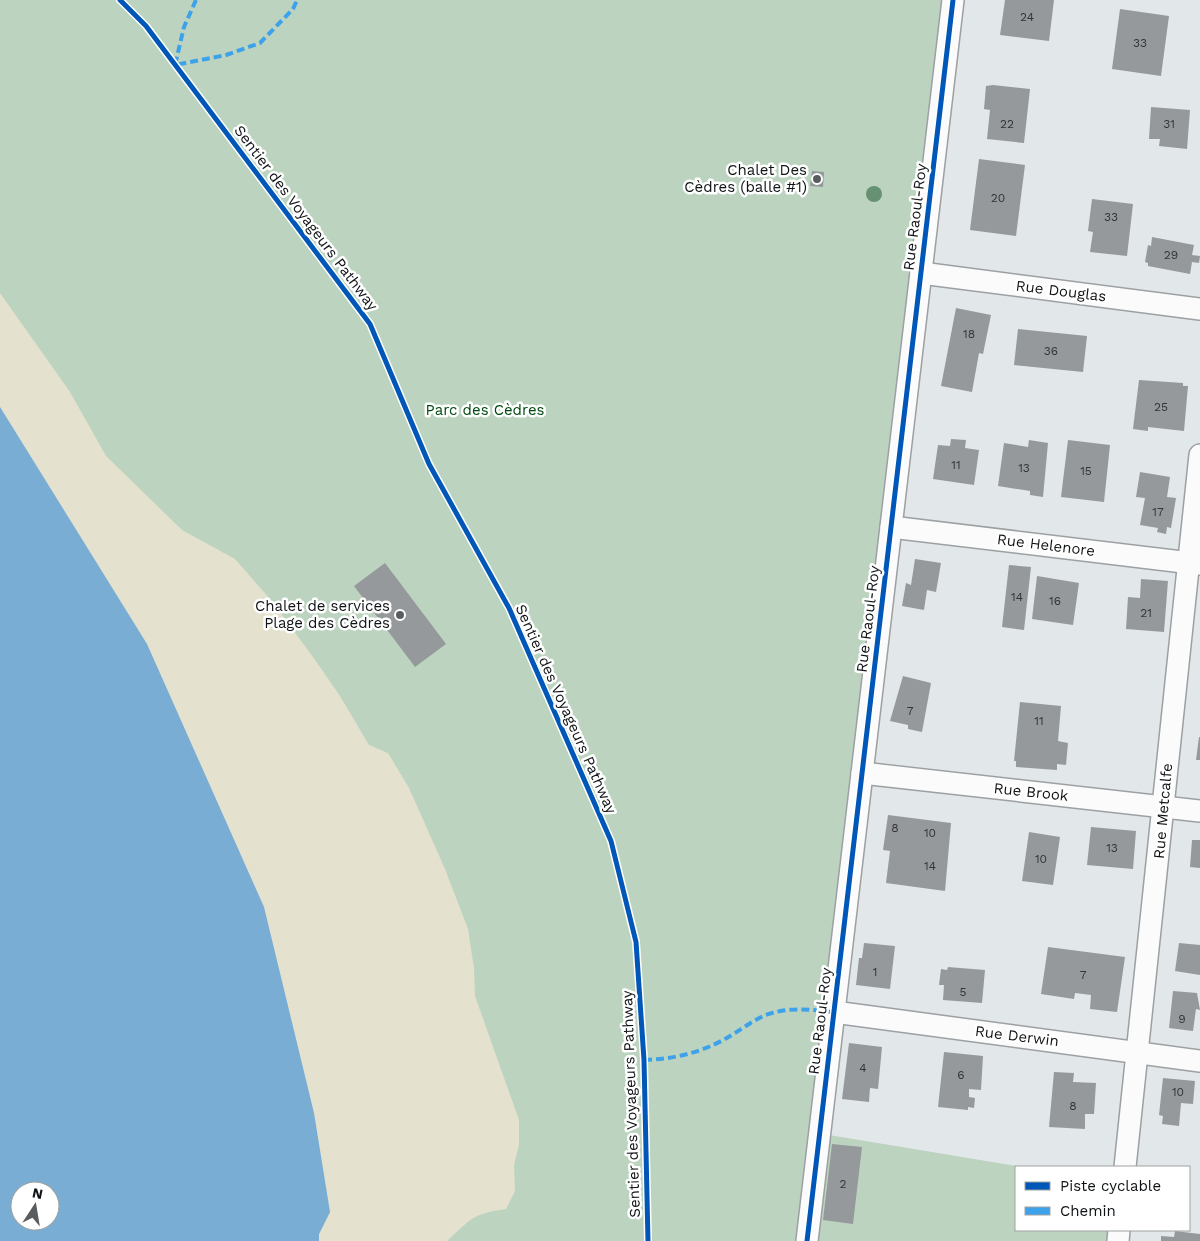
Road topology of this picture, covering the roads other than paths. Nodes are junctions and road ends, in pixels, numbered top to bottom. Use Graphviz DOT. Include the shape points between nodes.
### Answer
graph roads {
  1 [pos="954,0"];
  2 [pos="921,272"];
  3 [pos="1200,309"];
  4 [pos="1200,455"];
  5 [pos="891,527"];
  6 [pos="1195,563"];
  7 [pos="862,773"];
  8 [pos="1163,806"];
  9 [pos="1200,811"];
  10 [pos="834,1012"];
  11 [pos="1139,1052"];
  12 [pos="1200,1061"];
  13 [pos="1125,1166"];
  14 [pos="806,1241"];
  1 -- 2 [label="street, Rue Raoul-Roy"];
  2 -- 3 [label="street, Rue Douglas"];
  2 -- 5 [label="street, Rue Raoul-Roy"];
  4 -- 6 [label="street, Rue Metcalfe"];
  5 -- 6 [label="street, Rue Helenore"];
  5 -- 7 [label="street, Rue Raoul-Roy"];
  6 -- 8 [label="street, Rue Metcalfe"];
  7 -- 8 [label="street, Rue Brook"];
  7 -- 10 [label="street, Rue Raoul-Roy"];
  8 -- 9 [label="street, Rue Brook"];
  8 -- 11 [label="street, Rue Metcalfe"];
  10 -- 11 [label="street, Rue Derwin"];
  10 -- 14 [label="street, Rue Raoul-Roy"];
  11 -- 12 [label="street, Rue Derwin"];
  11 -- 13 [label="street, Rue Metcalfe"];
}
